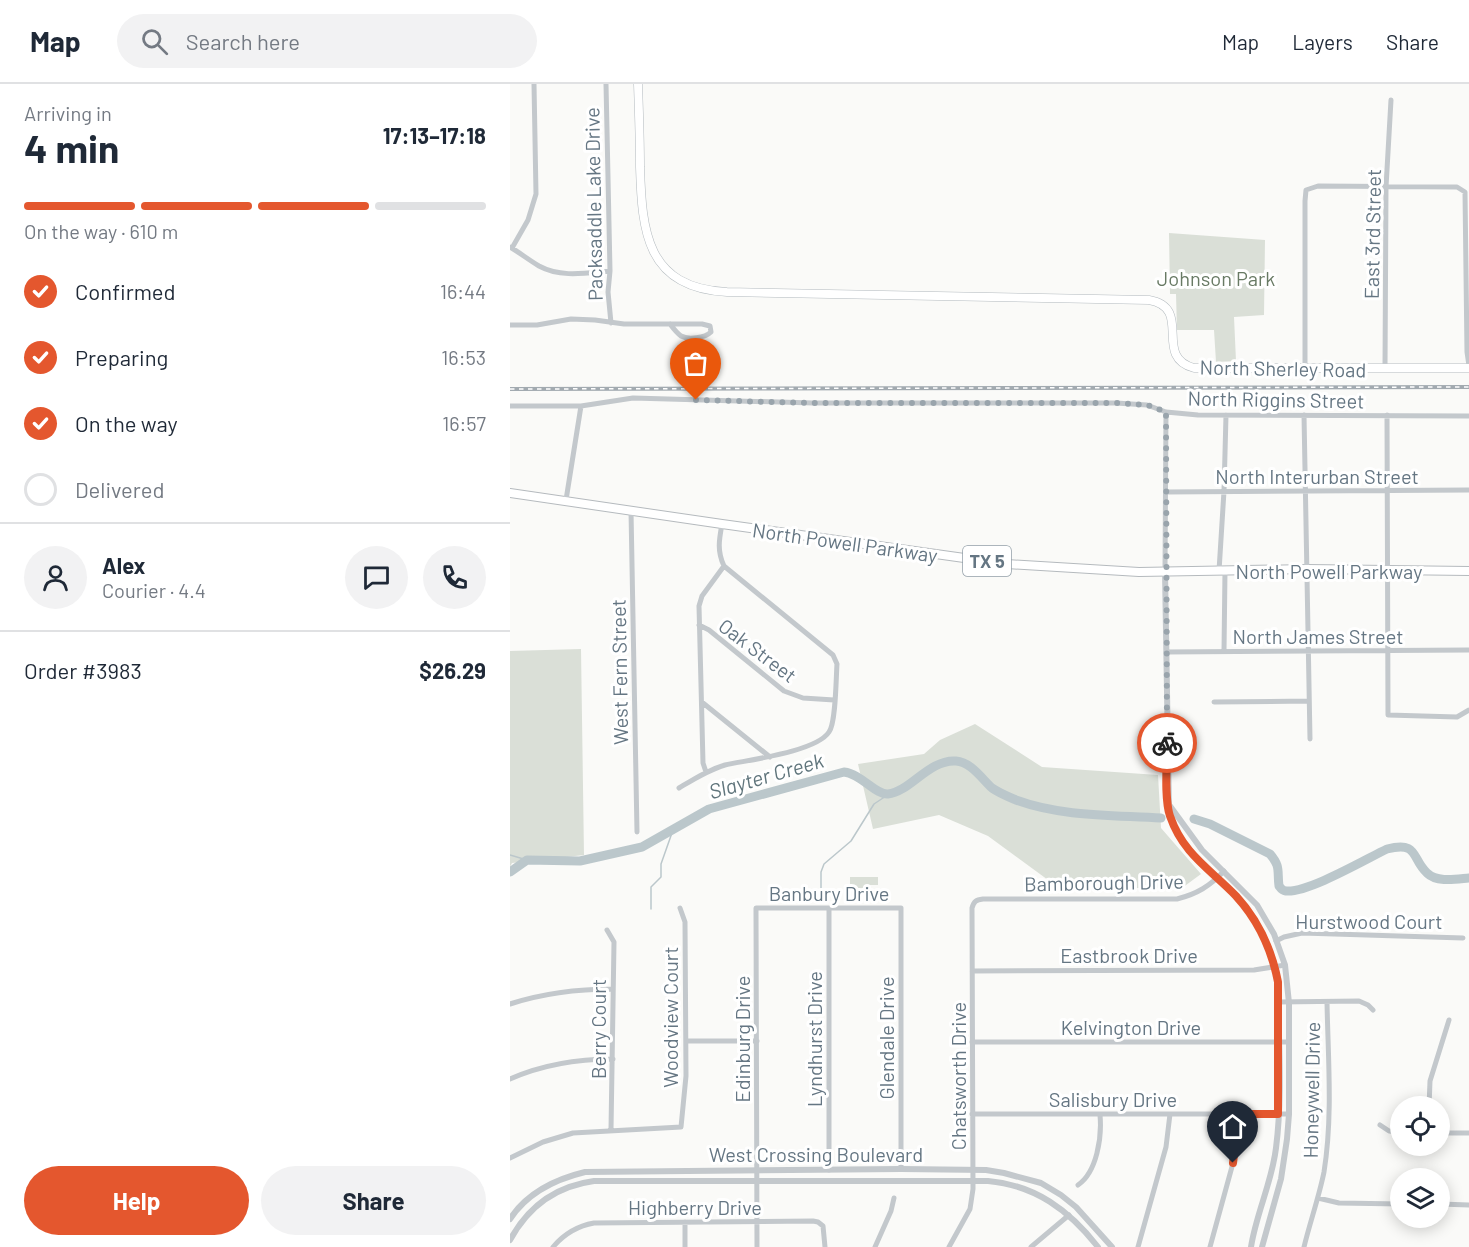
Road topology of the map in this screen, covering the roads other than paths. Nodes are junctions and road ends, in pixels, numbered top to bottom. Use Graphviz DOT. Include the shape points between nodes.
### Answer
graph roads {
  1 [pos="534,84"];
  2 [pos="606,84"];
  3 [pos="638,84"];
  4 [pos="1391,100"];
  5 [pos="1386,187"];
  6 [pos="511,248"];
  7 [pos="610,271"];
  8 [pos="611,323"];
  9 [pos="670,324"];
  10 [pos="510,325"];
  11 [pos="1469,367"];
  12 [pos="1305,369"];
  13 [pos="1385,369"];
  14 [pos="510,406"];
  15 [pos="581,406"];
  16 [pos="1166,412"];
  17 [pos="1226,415"];
  18 [pos="1305,415"];
  19 [pos="1387,416"];
  20 [pos="1469,416"];
  21 [pos="1387,490"];
  22 [pos="1469,490"];
  23 [pos="1224,491"];
  24 [pos="1306,491"];
  25 [pos="1166,492"];
  26 [pos="510,493"];
  27 [pos="566,500"];
  28 [pos="630,511"];
  29 [pos="722,525"];
  30 [pos="724,566"];
  31 [pos="1307,570"];
  32 [pos="1388,570"];
  33 [pos="1166,571"];
  34 [pos="1222,571"];
  35 [pos="1469,571"];
  36 [pos="699,625"];
  37 [pos="1469,650"];
  38 [pos="1224,651"];
  39 [pos="1308,651"];
  40 [pos="1388,651"];
  41 [pos="1166,652"];
  42 [pos="834,700"];
  43 [pos="1309,701"];
  44 [pos="1214,702"];
  45 [pos="703,703"];
  46 [pos="1469,710"];
  47 [pos="1310,739"];
  48 [pos="771,757"];
  49 [pos="706,772"];
  50 [pos="679,788"];
  51 [pos="1168,800"];
  52 [pos="637,832"];
  53 [pos="1224,871"];
  54 [pos="1217,879"];
  55 [pos="976,900"];
  56 [pos="680,908"];
  57 [pos="756,908"];
  58 [pos="829,908"];
  59 [pos="901,908"];
  60 [pos="608,930"];
  61 [pos="1463,938"];
  62 [pos="1276,941"];
  63 [pos="1285,965"];
  64 [pos="1275,967"];
  65 [pos="972,971"];
  66 [pos="613,989"];
  67 [pos="1278,1002"];
  68 [pos="1327,1002"];
  69 [pos="1289,1003"];
  70 [pos="510,1004"];
  71 [pos="1372,1010"];
  72 [pos="1449,1020"];
  73 [pos="686,1041"];
  74 [pos="757,1041"];
  75 [pos="972,1042"];
  76 [pos="1278,1042"];
  77 [pos="1289,1042"];
  78 [pos="613,1059"];
  79 [pos="510,1079"];
  80 [pos="1429,1096"];
  81 [pos="972,1114"];
  82 [pos="1170,1114"];
  83 [pos="1239,1114"];
  84 [pos="1278,1114"];
  85 [pos="1289,1114"];
  86 [pos="1100,1115"];
  87 [pos="1380,1125"];
  88 [pos="611,1130"];
  89 [pos="1390,1131"];
  90 [pos="1450,1133"];
  91 [pos="1469,1133"];
  92 [pos="510,1158"];
  93 [pos="901,1169"];
  94 [pos="757,1170"];
  95 [pos="829,1170"];
  96 [pos="973,1171"];
  97 [pos="757,1180"];
  98 [pos="973,1181"];
  99 [pos="1078,1185"];
  100 [pos="894,1198"];
  101 [pos="1318,1198"];
  102 [pos="1390,1204"];
  103 [pos="1450,1204"];
  104 [pos="1469,1205"];
  105 [pos="1069,1215"];
  106 [pos="510,1219"];
  107 [pos="757,1221"];
  108 [pos="685,1222"];
  109 [pos="510,1240"];
  110 [pos="553,1247"];
  111 [pos="685,1247"];
  112 [pos="757,1247"];
  113 [pos="825,1247"];
  114 [pos="875,1247"];
  115 [pos="949,1247"];
  116 [pos="1031,1247"];
  117 [pos="1098,1247"];
  118 [pos="1112,1247"];
  119 [pos="1138,1247"];
  120 [pos="1210,1247"];
  121 [pos="1251,1247"];
  122 [pos="1262,1247"];
  123 [pos="1304,1247"];
  1 -- 6 [label="street" via="536,194 528,220"];
  2 -- 7 [label="street, Packsaddle Lake Drive"];
  3 -- 12 [label="main road, North Sherley Road" via="644,228 658,259 679,279 696,287 722,292 1154,301 1169,310 1173,349 1183,364 1201,368"];
  4 -- 5 [label="street, East 3rd Street"];
  5 -- 11 [label="street" via="1457,187 1465,192"];
  5 -- 12 [label="street" via="1322,186 1306,190"];
  5 -- 13 [label="street, East 3rd Street"];
  6 -- 7 [label="street" via="552,271"];
  7 -- 8 [label="street, Packsaddle Lake Drive"];
  8 -- 9 [label="street"];
  8 -- 10 [label="street" via="571,319"];
  9 -- 9 [label="street" via="706,324 711,332 685,337"];
  11 -- 13 [label="main road, North Sherley Road"];
  12 -- 13 [label="main road, North Sherley Road"];
  14 -- 15 [label="street, North Riggins Street"];
  15 -- 16 [label="street, North Riggins Street" via="633,398 813,403 1116,403 1147,405"];
  15 -- 27 [label="street"];
  16 -- 17 [label="street, North Riggins Street"];
  16 -- 25 [label="street"];
  17 -- 18 [label="street, North Riggins Street"];
  17 -- 23 [label="street"];
  18 -- 19 [label="street, North Riggins Street"];
  18 -- 24 [label="street"];
  19 -- 20 [label="street, North Riggins Street"];
  19 -- 21 [label="street"];
  21 -- 22 [label="street, North Interurban Street"];
  21 -- 24 [label="street, North Interurban Street"];
  21 -- 32 [label="street"];
  23 -- 24 [label="street, North Interurban Street"];
  23 -- 25 [label="street, North Interurban Street"];
  23 -- 34 [label="street"];
  24 -- 31 [label="street"];
  25 -- 33 [label="street"];
  26 -- 27 [label="main road, North Powell Parkway / TX 5"];
  27 -- 28 [label="main road, North Powell Parkway / TX 5"];
  28 -- 29 [label="main road, North Powell Parkway / TX 5"];
  28 -- 52 [label="street, West Fern Street"];
  29 -- 30 [label="street" via="719,545"];
  29 -- 33 [label="main road, North Powell Parkway / TX 5" via="1007,564"];
  30 -- 36 [label="street" via="702,596"];
  30 -- 42 [label="street" via="833,655 837,664"];
  31 -- 32 [label="main road, North Powell Parkway / TX 5"];
  31 -- 34 [label="main road, North Powell Parkway / TX 5"];
  31 -- 39 [label="street"];
  32 -- 35 [label="main road, North Powell Parkway / TX 5"];
  32 -- 40 [label="street"];
  33 -- 34 [label="main road, North Powell Parkway / TX 5"];
  33 -- 41 [label="street"];
  34 -- 38 [label="street"];
  36 -- 42 [label="street, Oak Street" via="784,691 803,698"];
  36 -- 45 [label="street"];
  37 -- 40 [label="street, North James Street"];
  38 -- 39 [label="street, North James Street"];
  38 -- 41 [label="street, North James Street"];
  39 -- 40 [label="street, North James Street"];
  39 -- 43 [label="street"];
  40 -- 46 [label="street" via="1388,715 1457,717"];
  41 -- 51 [label="street"];
  42 -- 48 [label="street" via="829,733 808,746"];
  43 -- 44 [label="street"];
  43 -- 47 [label="street"];
  45 -- 48 [label="street"];
  45 -- 49 [label="street"];
  48 -- 49 [label="street"];
  49 -- 50 [label="street"];
  51 -- 53 [label="street" via="1198,846"];
  51 -- 54 [label="street" via="1179,836"];
  53 -- 54 [label="street, Bamborough Drive"];
  53 -- 62 [label="street" via="1257,905"];
  54 -- 55 [label="street, Bamborough Drive" via="1191,896 1177,899"];
  54 -- 64 [label="street" via="1247,909"];
  55 -- 65 [label="street, Chatsworth Drive" via="972,908"];
  56 -- 73 [label="street, Woodview Court" via="685,919"];
  57 -- 58 [label="street, Banbury Drive"];
  57 -- 74 [label="street, Edinburg Drive"];
  58 -- 59 [label="street, Banbury Drive"];
  58 -- 95 [label="street, Lyndhurst Drive"];
  59 -- 93 [label="street, Glendale Drive"];
  60 -- 66 [label="street, Berry Court" via="614,940"];
  61 -- 62 [label="street, Hurstwood Court" via="1302,933"];
  62 -- 63 [label="street"];
  63 -- 64 [label="street, Eastbrook Drive"];
  63 -- 69 [label="street"];
  64 -- 65 [label="street, Eastbrook Drive"];
  64 -- 67 [label="street"];
  65 -- 75 [label="street, Chatsworth Drive"];
  66 -- 70 [label="street" via="555,993"];
  66 -- 78 [label="street, Berry Court"];
  67 -- 69 [label="street"];
  67 -- 76 [label="street"];
  68 -- 69 [label="street"];
  68 -- 71 [label="street" via="1359,1001"];
  68 -- 101 [label="street, Honeywell Drive" via="1328,1125"];
  69 -- 77 [label="street"];
  72 -- 80 [label="street" via="1430,1081"];
  73 -- 74 [label="street"];
  73 -- 88 [label="street, Woodview Court" via="681,1127"];
  74 -- 94 [label="street, Edinburg Drive"];
  75 -- 76 [label="street, Kelvington Drive"];
  75 -- 81 [label="street, Chatsworth Drive"];
  76 -- 77 [label="street, Kelvington Drive"];
  76 -- 84 [label="street"];
  77 -- 85 [label="street"];
  78 -- 79 [label="street" via="561,1062"];
  78 -- 88 [label="street, Berry Court"];
  81 -- 86 [label="street, Salisbury Drive"];
  81 -- 96 [label="street, Chatsworth Drive"];
  82 -- 83 [label="street, Salisbury Drive"];
  82 -- 86 [label="street, Salisbury Drive"];
  82 -- 119 [label="street" via="1166,1147"];
  83 -- 84 [label="street, Salisbury Drive"];
  83 -- 120 [label="street" via="1233,1163"];
  84 -- 85 [label="street, Salisbury Drive"];
  84 -- 121 [label="street" via="1272,1173"];
  85 -- 122 [label="street" via="1286,1157"];
  86 -- 99 [label="street" via="1099,1142 1090,1172"];
  87 -- 89 [label="street"];
  88 -- 92 [label="street" via="558,1136"];
  90 -- 91 [label="street"];
  93 -- 95 [label="street, West Crossing Boulevard"];
  93 -- 96 [label="street, West Crossing Boulevard"];
  94 -- 95 [label="street, West Crossing Boulevard"];
  94 -- 97 [label="street, Edinburg Drive"];
  94 -- 106 [label="street, West Crossing Boulevard" via="585,1172 543,1188"];
  96 -- 98 [label="street, Chatsworth Drive"];
  96 -- 118 [label="street, West Crossing Boulevard" via="1004,1173 1041,1184 1076,1207"];
  97 -- 98 [label="street, West Crossing Boulevard"];
  97 -- 107 [label="street, Edinburg Drive"];
  97 -- 109 [label="street, West Crossing Boulevard" via="576,1184 535,1206"];
  98 -- 105 [label="street, West Crossing Boulevard" via="997,1182 1034,1192"];
  98 -- 115 [label="street, Chatsworth Drive" via="970,1209"];
  100 -- 114 [label="street"];
  101 -- 102 [label="street" via="1340,1203"];
  101 -- 123 [label="street, Honeywell Drive"];
  103 -- 104 [label="street"];
  105 -- 116 [label="street"];
  105 -- 117 [label="street, West Crossing Boulevard"];
  107 -- 108 [label="street, Highberry Drive"];
  107 -- 112 [label="street, Edinburg Drive"];
  107 -- 113 [label="street, Highberry Drive" via="818,1222 823,1226"];
  108 -- 110 [label="street, Highberry Drive" via="586,1224 567,1233"];
  108 -- 111 [label="street"];
}
